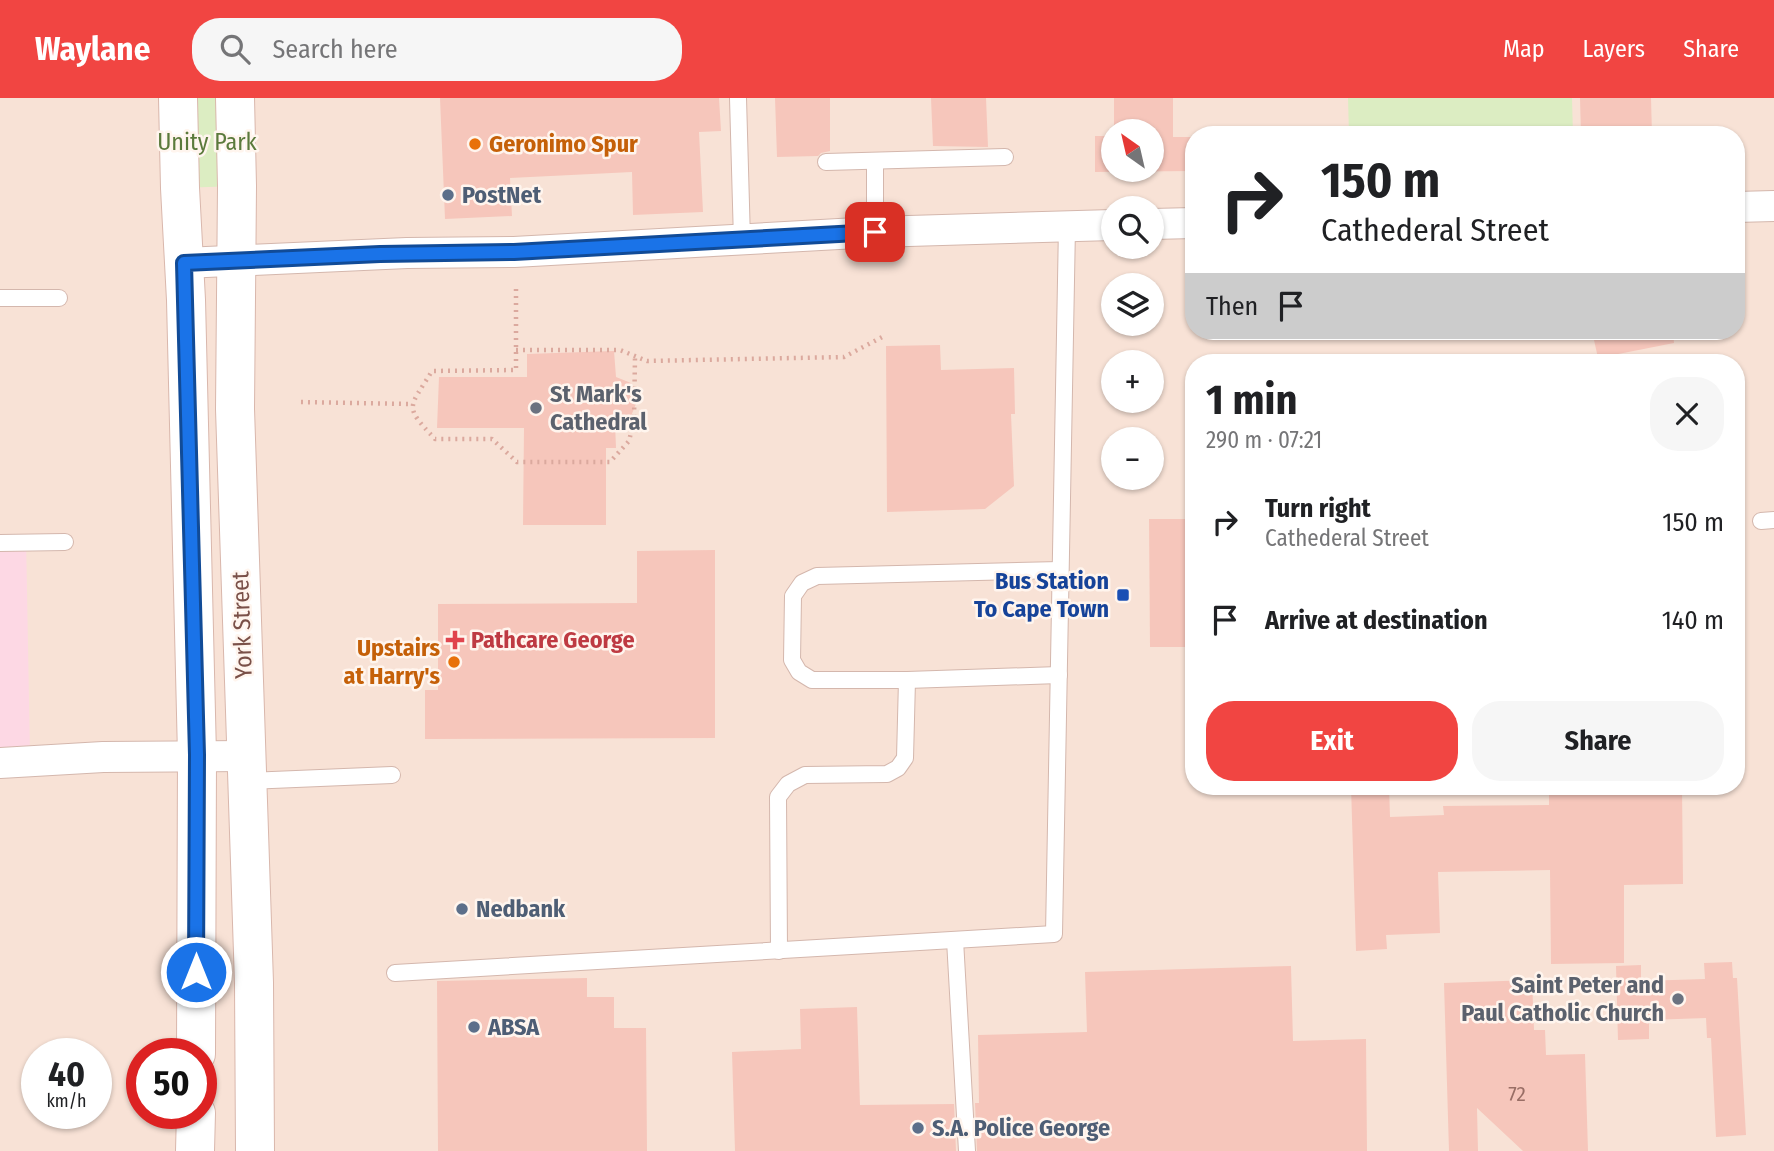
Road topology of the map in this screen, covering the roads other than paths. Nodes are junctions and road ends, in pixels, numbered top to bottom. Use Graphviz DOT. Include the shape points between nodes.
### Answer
graph roads {
  1 [pos="178,98"];
  2 [pos="235,98"];
  3 [pos="738,98"];
  4 [pos="1005,157"];
  5 [pos="875,161"];
  6 [pos="827,162"];
  7 [pos="1774,206"];
  8 [pos="1745,207"];
  9 [pos="1185,223"];
  10 [pos="1164,224"];
  11 [pos="1101,225"];
  12 [pos="1066,226"];
  13 [pos="875,232"];
  14 [pos="742,240"];
  15 [pos="236,261"];
  16 [pos="184,263"];
  17 [pos="0,298"];
  18 [pos="59,298"];
  19 [pos="65,542"];
  20 [pos="0,543"];
  21 [pos="1060,570"];
  22 [pos="1059,675"];
  23 [pos="907,680"];
  24 [pos="197,755"];
  25 [pos="0,763"];
  26 [pos="248,768"];
  27 [pos="392,775"];
  28 [pos="955,940"];
  29 [pos="779,951"];
  30 [pos="395,973"];
  31 [pos="196,1038"];
  32 [pos="195,1129"];
  33 [pos="195,1151"];
  34 [pos="255,1151"];
  35 [pos="967,1151"];
  1 -- 16 [label="main road, York Street"];
  2 -- 15 [label="main road, York Street"];
  3 -- 14 [label="lane"];
  4 -- 5 [label="lane"];
  5 -- 6 [label="lane"];
  5 -- 13 [label="lane"];
  7 -- 8 [label="street"];
  9 -- 10 [label="street"];
  11 -- 12 [label="street"];
  12 -- 13 [label="street"];
  12 -- 21 [label="lane"];
  13 -- 14 [label="street"];
  14 -- 15 [label="street"];
  15 -- 16 [label="street"];
  15 -- 26 [label="main road, York Street" via="235,409"];
  16 -- 24 [label="main road, York Street"];
  17 -- 18 [label="lane"];
  19 -- 20 [label="lane"];
  21 -- 22 [label="lane"];
  21 -- 23 [label="lane" via="817,576 802,583 793,596 792,660 799,672 811,680"];
  22 -- 23 [label="lane"];
  22 -- 28 [label="lane" via="1054,934"];
  23 -- 29 [label="lane" via="905,758 898,768 887,774 805,775 778,796"];
  24 -- 25 [label="street"];
  24 -- 26 [label="street"];
  24 -- 31 [label="main road, York Street"];
  26 -- 27 [label="lane"];
  26 -- 34 [label="main road, York Street"];
  28 -- 29 [label="lane"];
  28 -- 35 [label="lane"];
  29 -- 30 [label="lane"];
  32 -- 33 [label="main road"];
}
